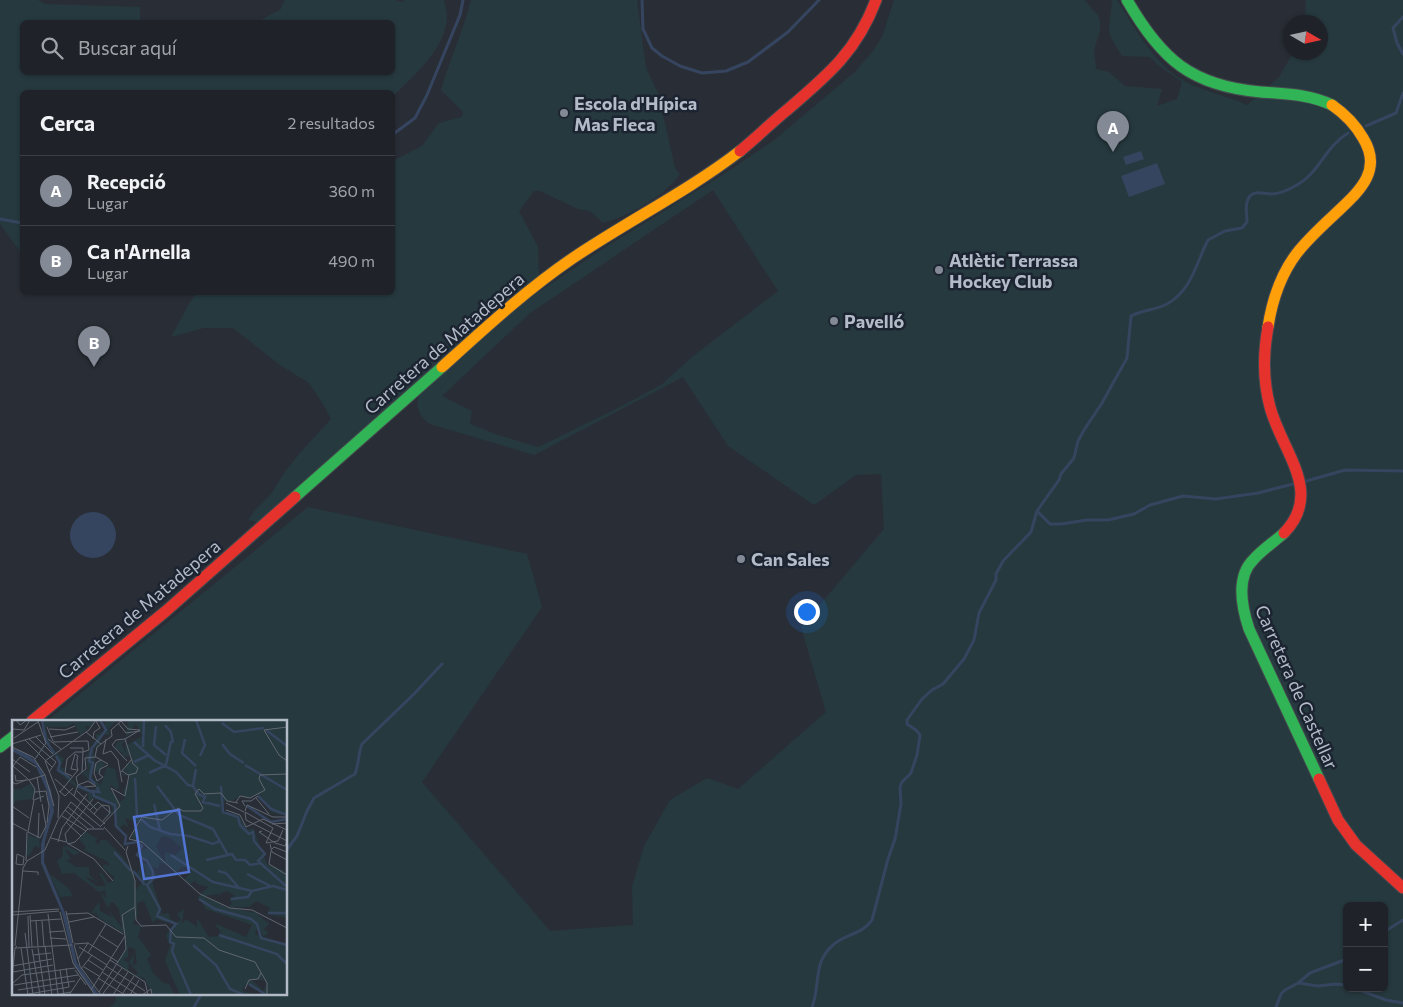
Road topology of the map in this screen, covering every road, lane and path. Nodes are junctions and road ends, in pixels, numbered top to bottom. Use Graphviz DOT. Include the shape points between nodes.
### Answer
graph roads {
  1 [pos="876,0"];
  2 [pos="1127,0"];
  3 [pos="33,720"];
  4 [pos="12,738"];
  5 [pos="0,747"];
  6 [pos="1403,888"];
  1 -- 3 [label="street, Carretera de Matadepera" via="853,48 761,133 694,184 574,258 521,297 172,606"];
  2 -- 6 [label="street, Carretera de Castellar" via="1154,43 1187,72 1238,90 1299,94 1325,100 1357,128 1369,149 1370,169 1358,192 1305,244 1279,286 1267,331 1264,367 1268,400 1301,484 1303,500 1298,518 1252,560 1241,586 1243,611 1251,634 1338,820 1356,846"];
  4 -- 5 [label="street"];
}
